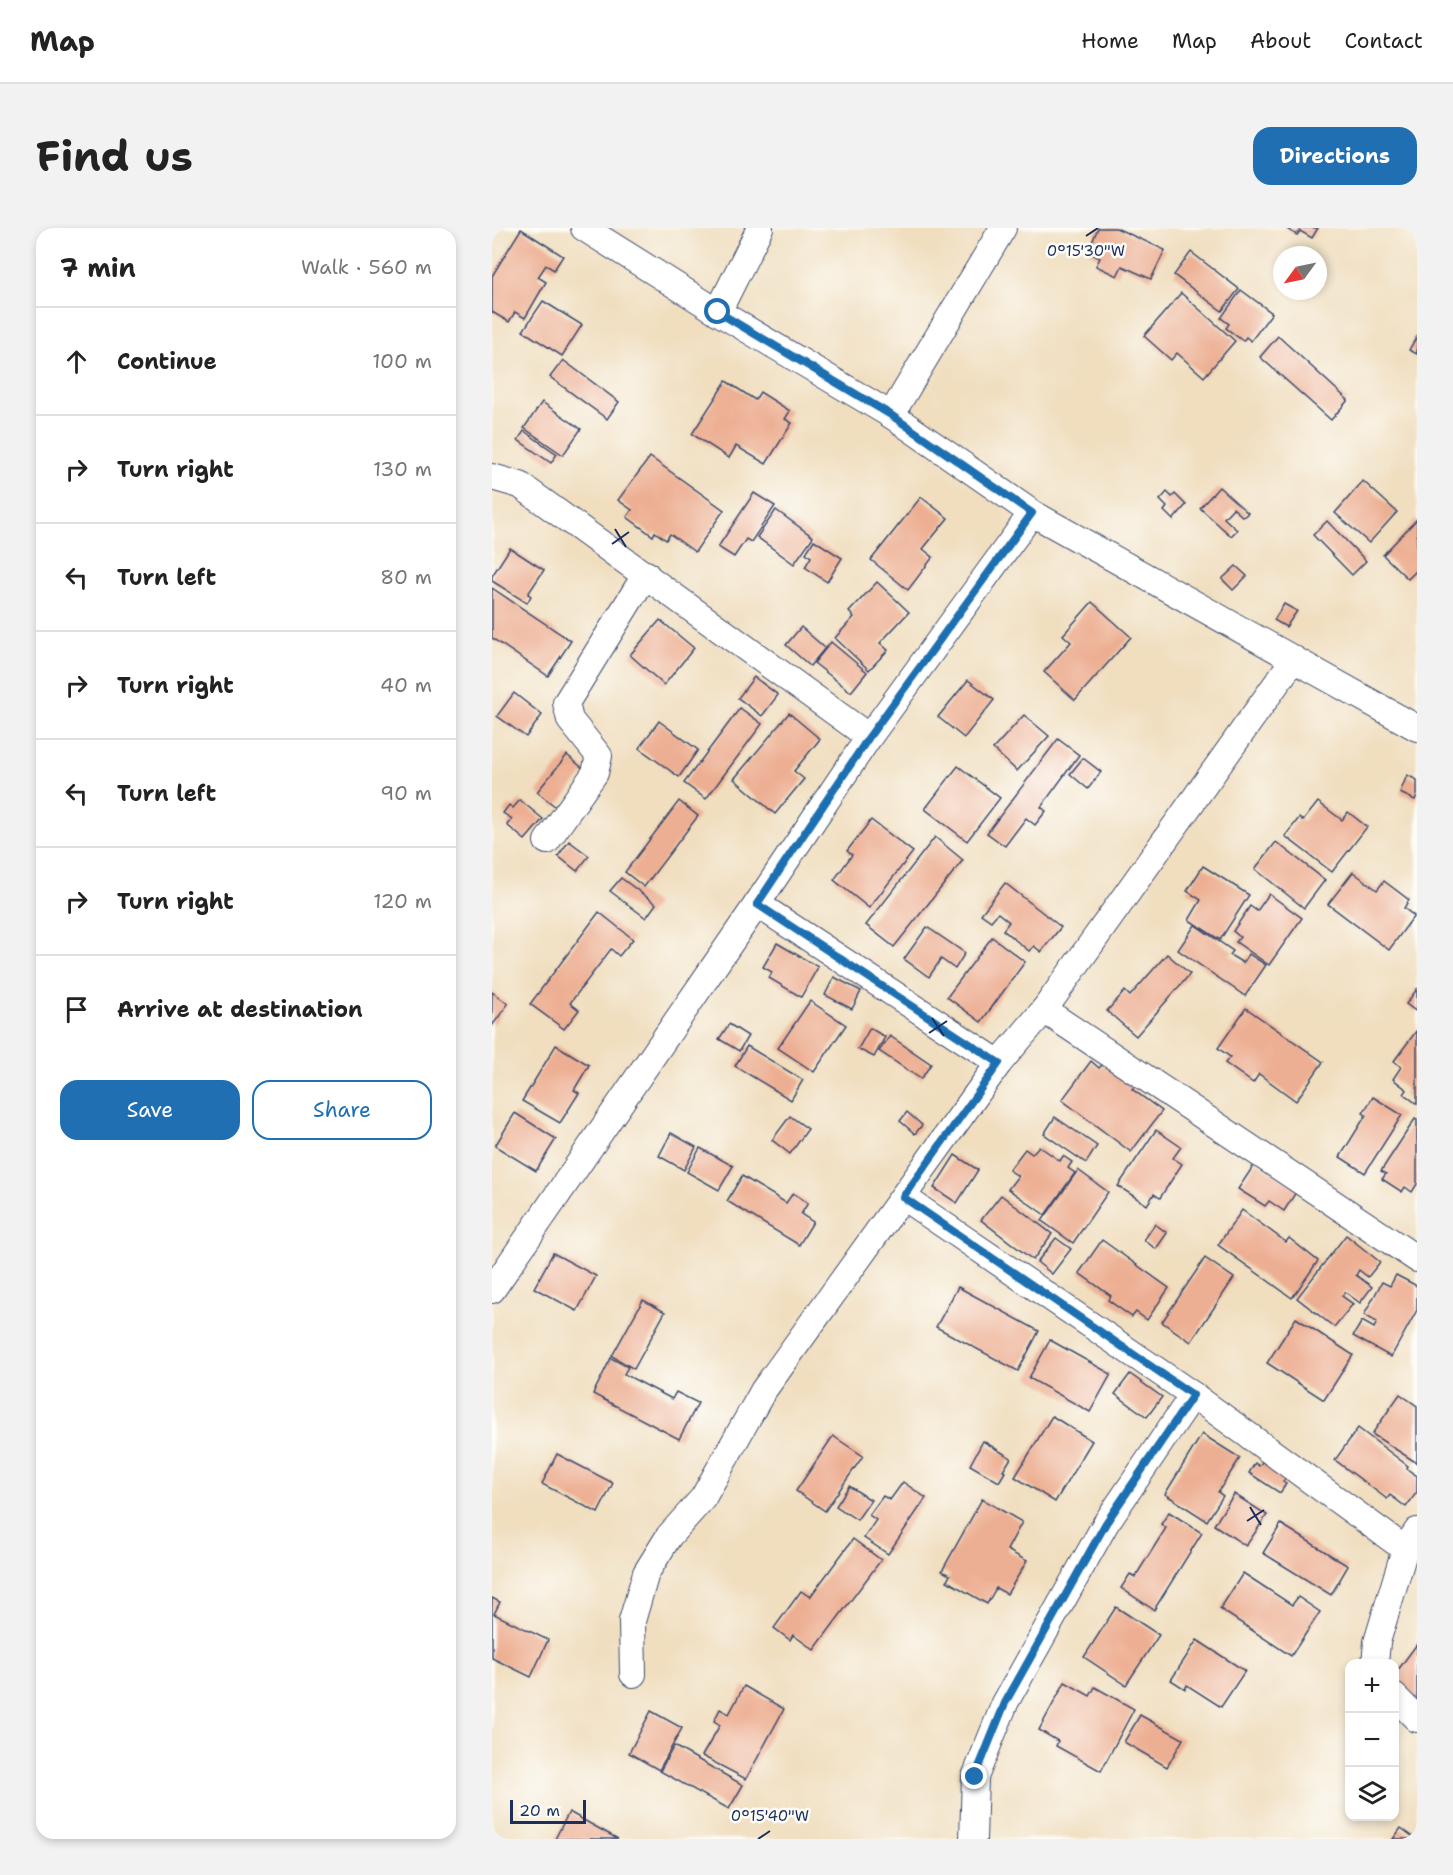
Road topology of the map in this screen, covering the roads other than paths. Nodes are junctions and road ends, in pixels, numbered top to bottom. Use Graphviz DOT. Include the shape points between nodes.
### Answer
graph roads {
  1 [pos="584,228"];
  2 [pos="760,228"];
  3 [pos="1003,228"];
  4 [pos="718,312"];
  5 [pos="891,415"];
  6 [pos="492,477"];
  7 [pos="1032,513"];
  8 [pos="646,574"];
  9 [pos="1294,658"];
  10 [pos="1417,728"];
  11 [pos="869,737"];
  12 [pos="547,841"];
  13 [pos="757,904"];
  14 [pos="1044,1010"];
  15 [pos="999,1063"];
  16 [pos="903,1197"];
  17 [pos="1417,1259"];
  18 [pos="492,1290"];
  19 [pos="1193,1395"];
  20 [pos="1411,1540"];
  21 [pos="1375,1659"];
  22 [pos="633,1674"];
  23 [pos="1399,1700"];
  24 [pos="1417,1719"];
  25 [pos="973,1839"];
  1 -- 4 [label="street"];
  2 -- 4 [label="street"];
  3 -- 5 [label="street"];
  4 -- 5 [label="street"];
  5 -- 7 [label="street"];
  6 -- 8 [label="street" via="520,484"];
  7 -- 9 [label="street"];
  7 -- 11 [label="street"];
  8 -- 11 [label="street"];
  8 -- 12 [label="street" via="566,703 570,720 599,756 596,773"];
  9 -- 10 [label="street"];
  9 -- 14 [label="street"];
  11 -- 13 [label="street"];
  13 -- 15 [label="street"];
  13 -- 18 [label="street"];
  14 -- 15 [label="street"];
  14 -- 17 [label="street"];
  15 -- 16 [label="street"];
  16 -- 19 [label="street"];
  16 -- 22 [label="street" via="763,1391 703,1498 669,1536 646,1573 632,1621"];
  19 -- 20 [label="street"];
  19 -- 25 [label="street" via="1106,1523 1005,1703 975,1777"];
  20 -- 21 [label="street" via="1377,1642"];
  23 -- 24 [label="street"];
}
